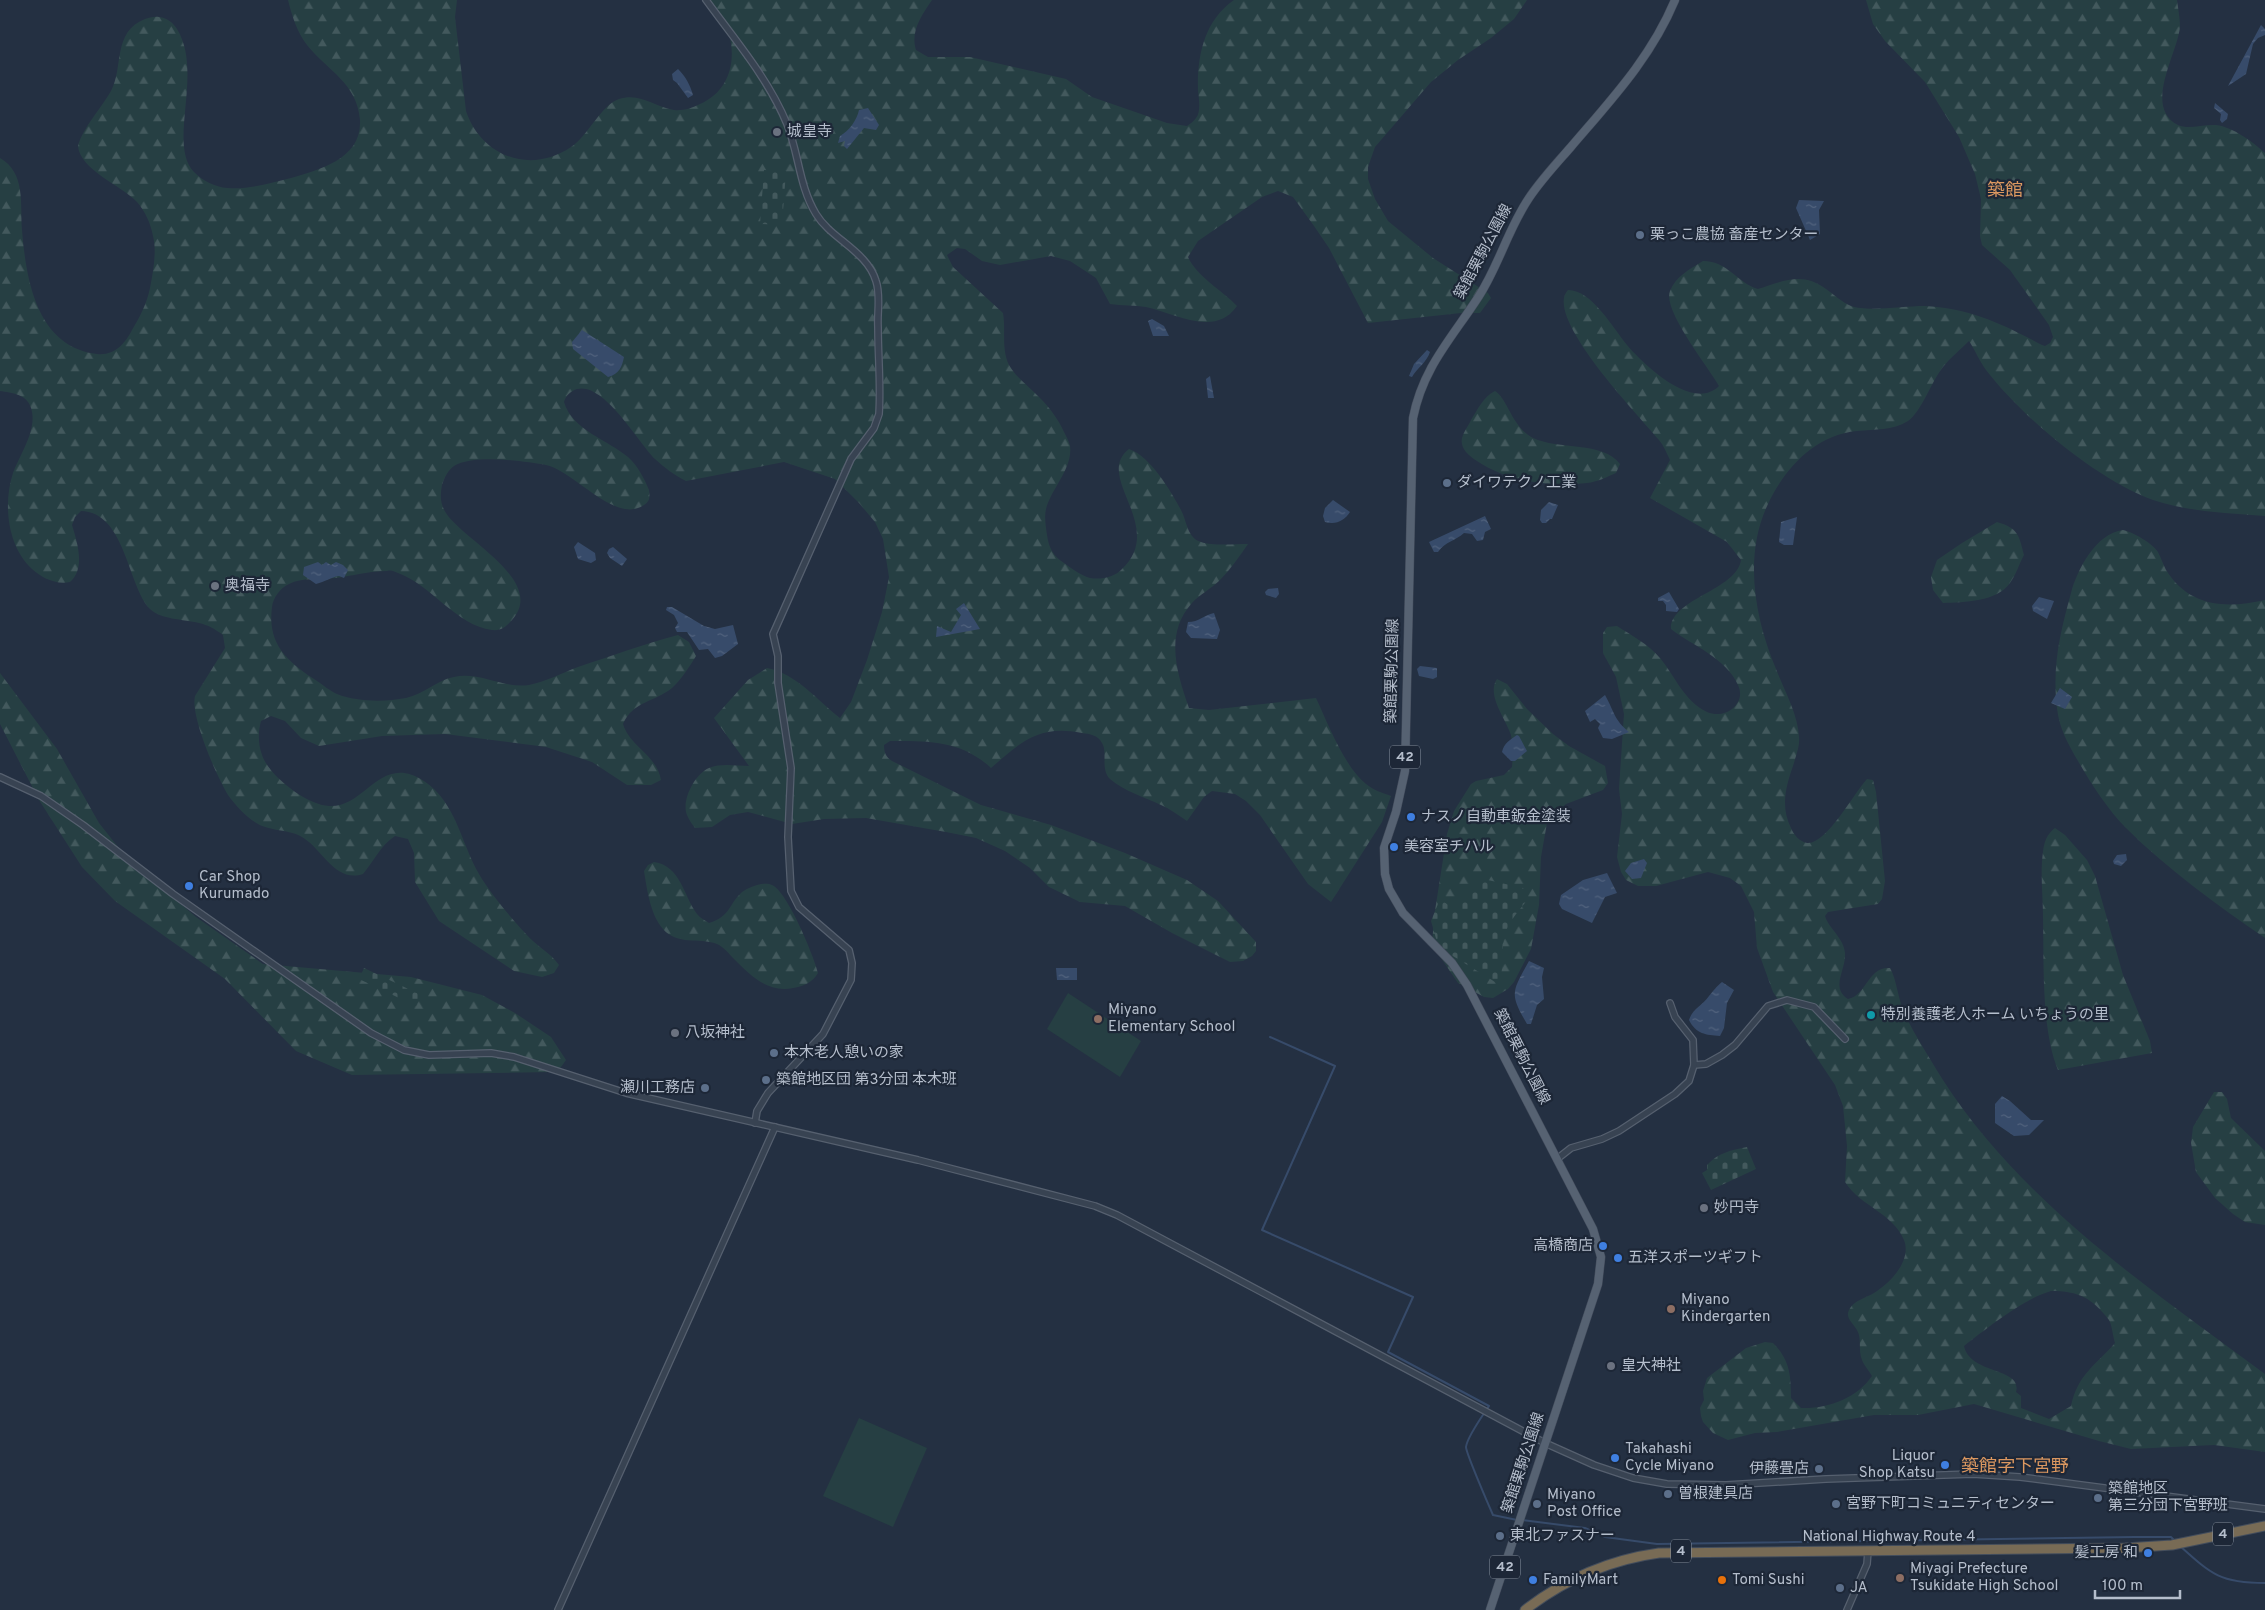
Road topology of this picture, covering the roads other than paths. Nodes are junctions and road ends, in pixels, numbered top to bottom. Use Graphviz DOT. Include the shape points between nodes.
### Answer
graph roads {
  1 [pos="706,0"];
  2 [pos="1675,0"];
  3 [pos="0,777"];
  4 [pos="1670,1003"];
  5 [pos="1845,1039"];
  6 [pos="1694,1065"];
  7 [pos="755,1123"];
  8 [pos="775,1127"];
  9 [pos="1557,1159"];
  10 [pos="1545,1443"];
  11 [pos="2265,1509"];
  12 [pos="2265,1526"];
  13 [pos="1868,1551"];
  14 [pos="558,1610"];
  15 [pos="1490,1610"];
  16 [pos="1525,1610"];
  17 [pos="1847,1610"];
  1 -- 7 [label="street" via="767,84 796,149 801,180 818,216 867,265 876,280 879,301 879,414 874,428 850,459 773,634 791,768 788,837 791,892 799,907 849,950 851,980 823,1034 768,1093 757,1111"];
  2 -- 9 [label="main road, 築館栗駒公園線 / 42" via="1658,36 1634,73 1529,197 1485,286 1426,376 1413,418 1404,771 1396,812 1384,848 1385,874 1396,904 1452,964 1467,985"];
  3 -- 7 [label="street" via="41,796 69,815 173,894 395,1046 429,1055 491,1053 514,1057 626,1093"];
  4 -- 6 [label="street" via="1693,1040"];
  5 -- 6 [label="street" via="1814,1007 1787,1000 1768,1006 1735,1045 1722,1055 1706,1064"];
  6 -- 9 [label="street" via="1689,1081 1675,1094 1619,1131 1571,1148"];
  7 -- 8 [label="street"];
  8 -- 10 [label="street" via="1009,1183 1109,1212"];
  8 -- 14 [label="street"];
  9 -- 10 [label="main road, 築館栗駒公園線 / 42" via="1593,1229 1599,1245 1601,1268"];
  10 -- 11 [label="street" via="1594,1465 1633,1478 1667,1484 1726,1485 1972,1474"];
  10 -- 15 [label="main road, 築館栗駒公園線 / 42"];
  12 -- 13 [label="highway, National Highway Route 4 / 4" via="2172,1545 2099,1549"];
  13 -- 16 [label="highway, National Highway Route 4 / 4" via="1683,1551 1646,1555 1584,1574"];
  13 -- 17 [label="street" via="1867,1564"];
}
